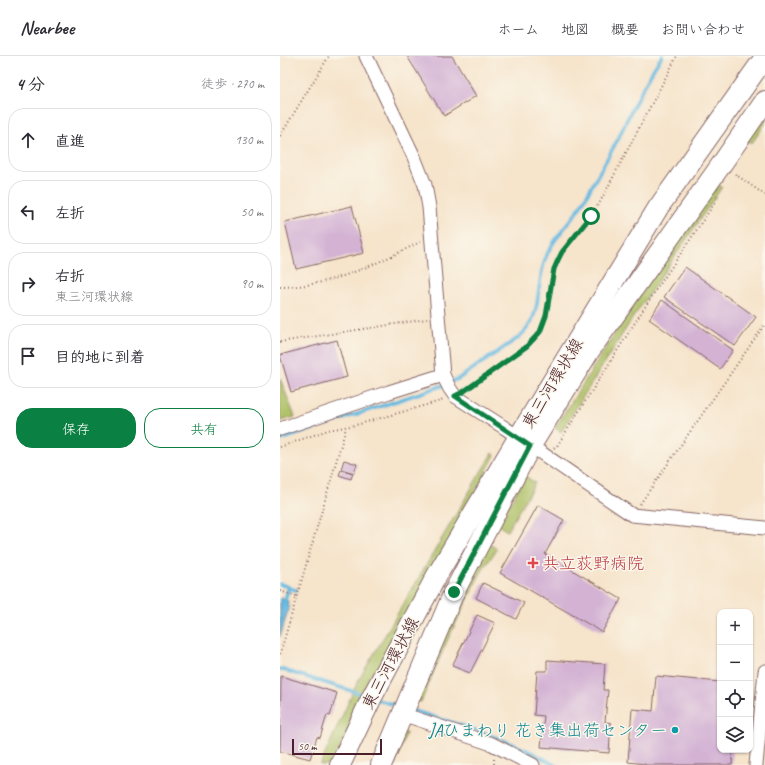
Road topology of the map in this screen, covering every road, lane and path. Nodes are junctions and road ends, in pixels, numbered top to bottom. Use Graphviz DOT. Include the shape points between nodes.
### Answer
graph roads {
  1 [pos="329,56"];
  2 [pos="366,56"];
  3 [pos="677,56"];
  4 [pos="765,57"];
  5 [pos="765,101"];
  6 [pos="280,136"];
  7 [pos="739,168"];
  8 [pos="765,195"];
  9 [pos="717,200"];
  10 [pos="431,236"];
  11 [pos="280,287"];
  12 [pos="439,317"];
  13 [pos="765,324"];
  14 [pos="280,342"];
  15 [pos="444,375"];
  16 [pos="452,392"];
  17 [pos="346,428"];
  18 [pos="280,430"];
  19 [pos="280,447"];
  20 [pos="531,447"];
  21 [pos="632,515"];
  22 [pos="765,528"];
  23 [pos="280,591"];
  24 [pos="296,596"];
  25 [pos="280,654"];
  26 [pos="765,671"];
  27 [pos="404,710"];
  28 [pos="340,765"];
  29 [pos="381,765"];
  30 [pos="533,765"];
  31 [pos="756,765"];
  1 -- 6 [label="path"];
  2 -- 10 [label="street" via="425,185"];
  3 -- 16 [label="path" via="600,202 558,260 540,332 527,346 463,392"];
  4 -- 20 [label="main road, 東三河環状線" via="658,208"];
  5 -- 20 [label="main road, 東三河環状線" via="590,350"];
  7 -- 8 [label="path" via="735,174"];
  9 -- 20 [label="path" via="648,302 557,446"];
  10 -- 11 [label="path" via="350,274 304,286"];
  10 -- 12 [label="street"];
  12 -- 14 [label="path"];
  12 -- 15 [label="street"];
  13 -- 21 [label="path"];
  15 -- 16 [label="street"];
  15 -- 18 [label="street"];
  16 -- 17 [label="path" via="441,402"];
  16 -- 20 [label="street"];
  17 -- 19 [label="path" via="328,430"];
  17 -- 24 [label="path"];
  20 -- 21 [label="street"];
  20 -- 27 [label="main road, 東三河環状線" via="454,592"];
  20 -- 28 [label="main road, 東三河環状線" via="437,575 370,700"];
  21 -- 22 [label="street"];
  23 -- 24 [label="path"];
  24 -- 25 [label="path"];
  26 -- 31 [label="street"];
  27 -- 29 [label="main road, 東三河環状線"];
  27 -- 30 [label="street" via="492,744"];
}
